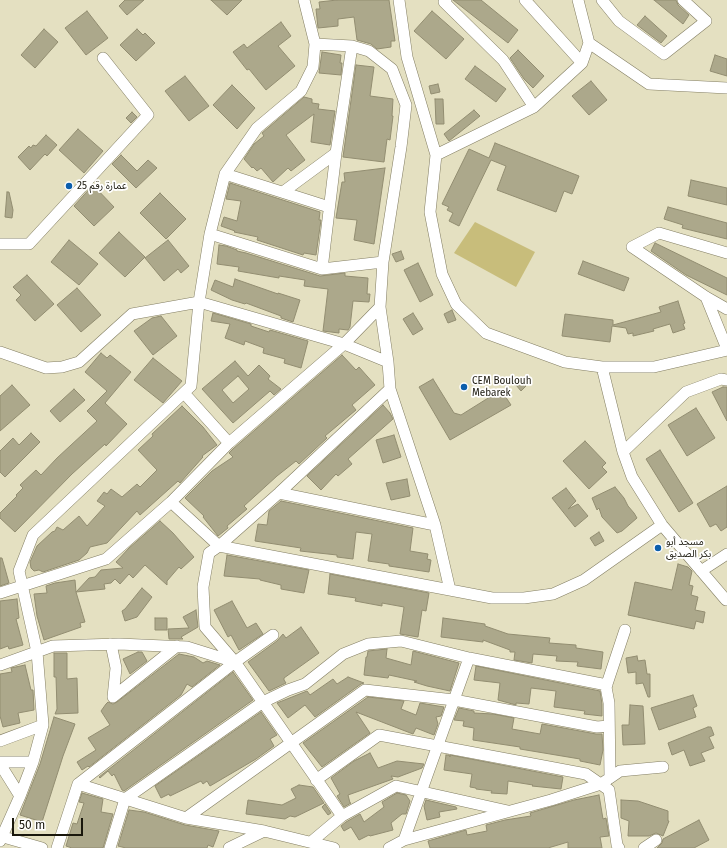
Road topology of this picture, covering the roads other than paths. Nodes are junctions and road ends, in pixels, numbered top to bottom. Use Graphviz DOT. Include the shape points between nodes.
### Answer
graph roads {
  1 [pos="304,0"];
  2 [pos="399,0"];
  3 [pos="446,0"];
  4 [pos="525,0"];
  5 [pos="578,0"];
  6 [pos="602,0"];
  7 [pos="683,0"];
  8 [pos="589,43"];
  9 [pos="315,44"];
  10 [pos="352,46"];
  11 [pos="103,58"];
  12 [pos="582,63"];
  13 [pos="727,88"];
  14 [pos="534,107"];
  15 [pos="336,153"];
  16 [pos="436,155"];
  17 [pos="226,174"];
  18 [pos="283,192"];
  19 [pos="329,207"];
  20 [pos="210,234"];
  21 [pos="0,244"];
  22 [pos="727,253"];
  23 [pos="383,262"];
  24 [pos="322,269"];
  25 [pos="706,297"];
  26 [pos="199,302"];
  27 [pos="380,307"];
  28 [pos="727,309"];
  29 [pos="344,344"];
  30 [pos="727,350"];
  31 [pos="0,352"];
  32 [pos="388,362"];
  33 [pos="602,367"];
  34 [pos="727,380"];
  35 [pos="390,389"];
  36 [pos="184,393"];
  37 [pos="229,443"];
  38 [pos="623,452"];
  39 [pos="279,493"];
  40 [pos="171,502"];
  41 [pos="435,525"];
  42 [pos="662,525"];
  43 [pos="219,546"];
  44 [pos="727,554"];
  45 [pos="701,571"];
  46 [pos="22,586"];
  47 [pos="450,590"];
  48 [pos="0,593"];
  49 [pos="726,600"];
  50 [pos="625,630"];
  51 [pos="274,635"];
  52 [pos="111,644"];
  53 [pos="177,646"];
  54 [pos="37,652"];
  55 [pos="469,658"];
  56 [pos="235,662"];
  57 [pos="0,665"];
  58 [pos="607,684"];
  59 [pos="454,700"];
  60 [pos="263,702"];
  61 [pos="43,725"];
  62 [pos="609,726"];
  63 [pos="0,741"];
  64 [pos="291,744"];
  65 [pos="438,746"];
  66 [pos="33,762"];
  67 [pos="0,763"];
  68 [pos="663,767"];
  69 [pos="316,780"];
  70 [pos="605,781"];
  71 [pos="78,784"];
  72 [pos="421,791"];
  73 [pos="20,796"];
  74 [pos="125,799"];
  75 [pos="510,811"];
  76 [pos="342,816"];
  77 [pos="186,818"];
  78 [pos="264,831"];
  79 [pos="1,838"];
  80 [pos="404,840"];
  81 [pos="656,840"];
  82 [pos="311,842"];
  83 [pos="615,847"];
  84 [pos="42,848"];
  85 [pos="57,848"];
  86 [pos="110,848"];
  87 [pos="229,848"];
  88 [pos="334,848"];
  89 [pos="389,848"];
  90 [pos="644,848"];
  1 -- 9 [label="street"];
  2 -- 16 [label="street" via="407,57"];
  3 -- 14 [label="street" via="444,2 503,60"];
  4 -- 12 [label="street"];
  5 -- 8 [label="street"];
  6 -- 7 [label="street" via="619,21 664,54 706,21"];
  8 -- 12 [label="street"];
  8 -- 13 [label="street" via="649,84"];
  9 -- 10 [label="street"];
  9 -- 17 [label="street" via="312,67 301,91 257,128"];
  10 -- 15 [label="street"];
  10 -- 23 [label="street" via="370,51 392,69 406,105"];
  11 -- 21 [label="street" via="148,115 29,244"];
  12 -- 14 [label="street"];
  14 -- 16 [label="street"];
  15 -- 18 [label="street"];
  15 -- 19 [label="street"];
  16 -- 33 [label="street" via="430,212 442,274 456,304 486,333 565,362"];
  17 -- 18 [label="street"];
  17 -- 20 [label="street"];
  18 -- 19 [label="street"];
  19 -- 24 [label="street"];
  20 -- 24 [label="street"];
  20 -- 26 [label="street"];
  22 -- 25 [label="street" via="659,233 632,247"];
  23 -- 24 [label="street"];
  23 -- 27 [label="street"];
  25 -- 28 [label="street"];
  25 -- 30 [label="street"];
  26 -- 29 [label="street"];
  26 -- 31 [label="street" via="132,314 79,362 62,367 46,368"];
  26 -- 36 [label="street" via="191,386"];
  27 -- 29 [label="street"];
  27 -- 32 [label="street"];
  29 -- 32 [label="street"];
  29 -- 37 [label="street"];
  30 -- 33 [label="street" via="654,367"];
  32 -- 35 [label="street"];
  33 -- 38 [label="street"];
  34 -- 38 [label="street" via="721,379 686,392"];
  35 -- 39 [label="street"];
  35 -- 41 [label="street"];
  36 -- 37 [label="street"];
  36 -- 46 [label="street" via="33,535 19,571"];
  37 -- 40 [label="street"];
  38 -- 42 [label="street" via="632,477"];
  39 -- 41 [label="street"];
  39 -- 43 [label="street"];
  40 -- 43 [label="street"];
  40 -- 46 [label="street" via="106,559"];
  41 -- 47 [label="street"];
  42 -- 45 [label="street"];
  42 -- 47 [label="street" via="584,580 553,594 524,598 492,598"];
  43 -- 47 [label="street"];
  43 -- 56 [label="street" via="209,553 202,587 205,627"];
  44 -- 45 [label="street"];
  45 -- 49 [label="street"];
  46 -- 48 [label="street"];
  46 -- 54 [label="street"];
  50 -- 58 [label="street"];
  51 -- 56 [label="street"];
  52 -- 53 [label="street"];
  52 -- 53 [label="street" via="116,668 113,697"];
  52 -- 54 [label="street" via="53,646"];
  53 -- 56 [label="street"];
  54 -- 57 [label="street"];
  54 -- 61 [label="street"];
  55 -- 58 [label="street"];
  55 -- 59 [label="street"];
  55 -- 60 [label="street" via="401,641 368,644 343,654 305,684"];
  56 -- 60 [label="street"];
  56 -- 71 [label="street"];
  58 -- 62 [label="street"];
  59 -- 62 [label="street" via="597,728"];
  59 -- 64 [label="street" via="365,690"];
  59 -- 65 [label="street"];
  60 -- 64 [label="street"];
  60 -- 74 [label="street"];
  61 -- 63 [label="street"];
  61 -- 66 [label="street"];
  62 -- 70 [label="street"];
  64 -- 69 [label="street"];
  64 -- 77 [label="street"];
  65 -- 69 [label="street" via="379,735"];
  65 -- 70 [label="street" via="586,774"];
  65 -- 72 [label="street"];
  66 -- 67 [label="street"];
  66 -- 73 [label="street"];
  67 -- 73 [label="street"];
  68 -- 70 [label="street" via="620,771"];
  69 -- 76 [label="street"];
  70 -- 75 [label="street"];
  70 -- 83 [label="street" via="610,790"];
  71 -- 74 [label="street"];
  71 -- 85 [label="street"];
  72 -- 75 [label="street"];
  72 -- 76 [label="street" via="396,786"];
  72 -- 80 [label="street"];
  73 -- 79 [label="street"];
  74 -- 77 [label="street"];
  74 -- 86 [label="street"];
  75 -- 80 [label="street"];
  76 -- 82 [label="street"];
  77 -- 78 [label="street"];
  78 -- 82 [label="street"];
  78 -- 87 [label="street"];
  79 -- 84 [label="street"];
  80 -- 89 [label="street"];
  81 -- 90 [label="street"];
  82 -- 88 [label="street"];
}
